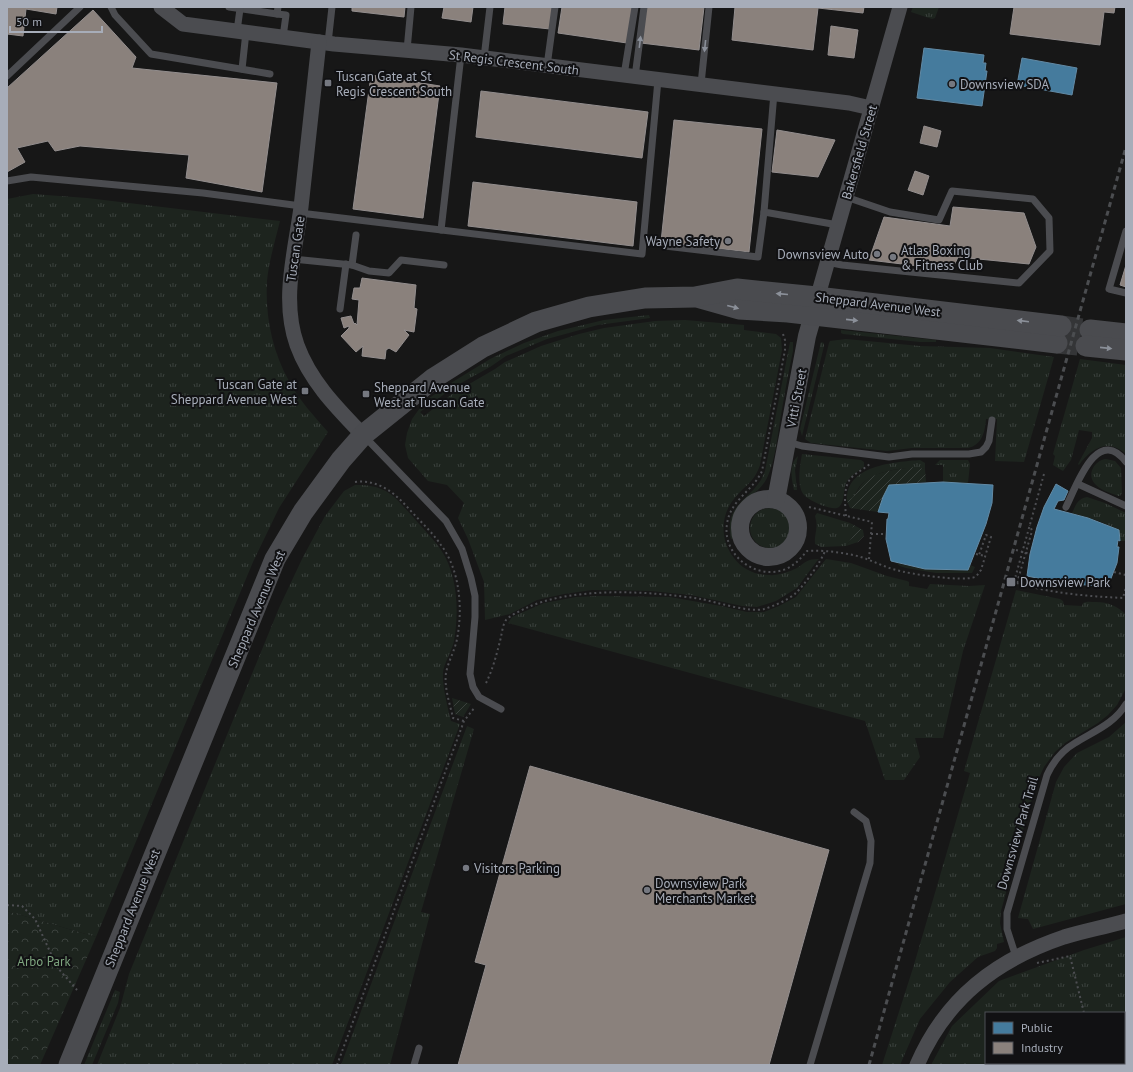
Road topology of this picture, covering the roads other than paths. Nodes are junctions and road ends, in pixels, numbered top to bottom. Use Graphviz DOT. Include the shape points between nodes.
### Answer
graph roads {
  1 [pos="80,7"];
  2 [pos="111,7"];
  3 [pos="161,7"];
  4 [pos="229,7"];
  5 [pos="332,7"];
  6 [pos="411,7"];
  7 [pos="490,7"];
  8 [pos="555,7"];
  9 [pos="635,7"];
  10 [pos="644,7"];
  11 [pos="709,7"];
  12 [pos="900,7"];
  13 [pos="240,9"];
  14 [pos="277,10"];
  15 [pos="242,32"];
  16 [pos="283,37"];
  17 [pos="323,42"];
  18 [pos="407,50"];
  19 [pos="461,55"];
  20 [pos="484,58"];
  21 [pos="547,66"];
  22 [pos="242,70"];
  23 [pos="270,74"];
  24 [pos="7,76"];
  25 [pos="630,76"];
  26 [pos="658,80"];
  27 [pos="701,84"];
  28 [pos="774,93"];
  29 [pos="871,108"];
  30 [pos="7,181"];
  31 [pos="846,197"];
  32 [pos="300,210"];
  33 [pos="764,212"];
  34 [pos="838,225"];
  35 [pos="441,230"];
  36 [pos="1126,230"];
  37 [pos="356,235"];
  38 [pos="665,246"];
  39 [pos="293,259"];
  40 [pos="827,262"];
  41 [pos="349,265"];
  42 [pos="444,265"];
  43 [pos="1126,293"];
  44 [pos="815,306"];
  45 [pos="340,309"];
  46 [pos="1059,334"];
  47 [pos="1126,334"];
  48 [pos="1126,350"];
  49 [pos="992,420"];
  50 [pos="363,435"];
  51 [pos="788,442"];
  52 [pos="1126,462"];
  53 [pos="1078,484"];
  54 [pos="776,500"];
  55 [pos="1126,506"];
  56 [pos="1066,507"];
  57 [pos="1126,704"];
  58 [pos="501,709"];
  59 [pos="854,812"];
  60 [pos="1126,921"];
  61 [pos="1016,957"];
  62 [pos="419,1048"];
  63 [pos="69,1061"];
  64 [pos="414,1065"];
  65 [pos="810,1065"];
  66 [pos="917,1065"];
  1 -- 24 [label="lane"];
  2 -- 22 [label="lane" via="115,15 151,54"];
  3 -- 15 [label="street, St Regis Crescent South" via="183,24"];
  4 -- 13 [label="lane"];
  5 -- 17 [label="lane"];
  6 -- 18 [label="lane"];
  7 -- 20 [label="lane"];
  8 -- 21 [label="lane"];
  9 -- 25 [label="lane"];
  25 -- 10 [label="lane, one-way"];
  11 -- 27 [label="lane, one-way"];
  12 -- 29 [label="street, Bakersfield Street"];
  13 -- 14 [label="lane"];
  13 -- 15 [label="lane"];
  14 -- 16 [label="lane" via="286,15"];
  15 -- 16 [label="street, St Regis Crescent South"];
  15 -- 22 [label="lane"];
  16 -- 17 [label="street, St Regis Crescent South"];
  17 -- 18 [label="street, St Regis Crescent South"];
  17 -- 32 [label="street, Tuscan Gate"];
  18 -- 19 [label="street, St Regis Crescent South"];
  19 -- 20 [label="street, St Regis Crescent South"];
  19 -- 35 [label="lane"];
  20 -- 21 [label="street, St Regis Crescent South"];
  21 -- 25 [label="street, St Regis Crescent South"];
  22 -- 23 [label="lane"];
  25 -- 26 [label="street, St Regis Crescent South"];
  26 -- 27 [label="street, St Regis Crescent South"];
  26 -- 35 [label="lane" via="642,254"];
  27 -- 28 [label="street, St Regis Crescent South"];
  28 -- 29 [label="street, St Regis Crescent South" via="849,102"];
  28 -- 33 [label="lane"];
  29 -- 31 [label="street, Bakersfield Street"];
  30 -- 32 [label="lane" via="31,177 203,193"];
  31 -- 34 [label="street, Bakersfield Street"];
  31 -- 40 [label="lane" via="890,212 939,220 952,191 1033,199 1049,218 1050,251 1019,283"];
  32 -- 35 [label="lane"];
  32 -- 39 [label="street, Tuscan Gate"];
  33 -- 34 [label="lane"];
  33 -- 38 [label="lane" via="758,257"];
  34 -- 40 [label="street, Bakersfield Street"];
  36 -- 43 [label="lane" via="1109,289"];
  37 -- 41 [label="lane"];
  39 -- 41 [label="lane"];
  39 -- 50 [label="street, Tuscan Gate" via="289,311 297,344 310,372 324,392"];
  40 -- 44 [label="street, Bakersfield Street"];
  41 -- 42 [label="lane" via="389,273 401,260"];
  41 -- 45 [label="lane"];
  44 -- 46 [label="main road, Sheppard Avenue West"];
  44 -- 50 [label="main road, Sheppard Avenue West" via="739,309 695,297 646,298 589,306 536,322 483,347 434,378"];
  44 -- 51 [label="street, Vitti Street"];
  47 -- 48 [label="main road, one-way" via="1088,338"];
  49 -- 51 [label="lane" via="986,447 982,452 969,454 934,453 889,457"];
  50 -- 58 [label="lane" via="446,521 462,549 475,596 470,674 472,687 479,697"];
  50 -- 63 [label="main road, Sheppard Avenue West" via="340,460 303,512 275,559"];
  51 -- 54 [label="street, Vitti Street"];
  52 -- 53 [label="lane" via="1116,453 1098,452 1090,460"];
  53 -- 55 [label="lane"];
  53 -- 56 [label="lane"];
  57 -- 61 [label="lane, Downsview Park Trail" via="1103,728 1068,748 1047,774 1007,912 1007,929"];
  59 -- 65 [label="lane" via="866,821 871,842 870,863"];
  60 -- 61 [label="street" via="1064,937"];
  61 -- 66 [label="street" via="975,984 964,995 933,1034"];
  62 -- 64 [label="lane"];
}
